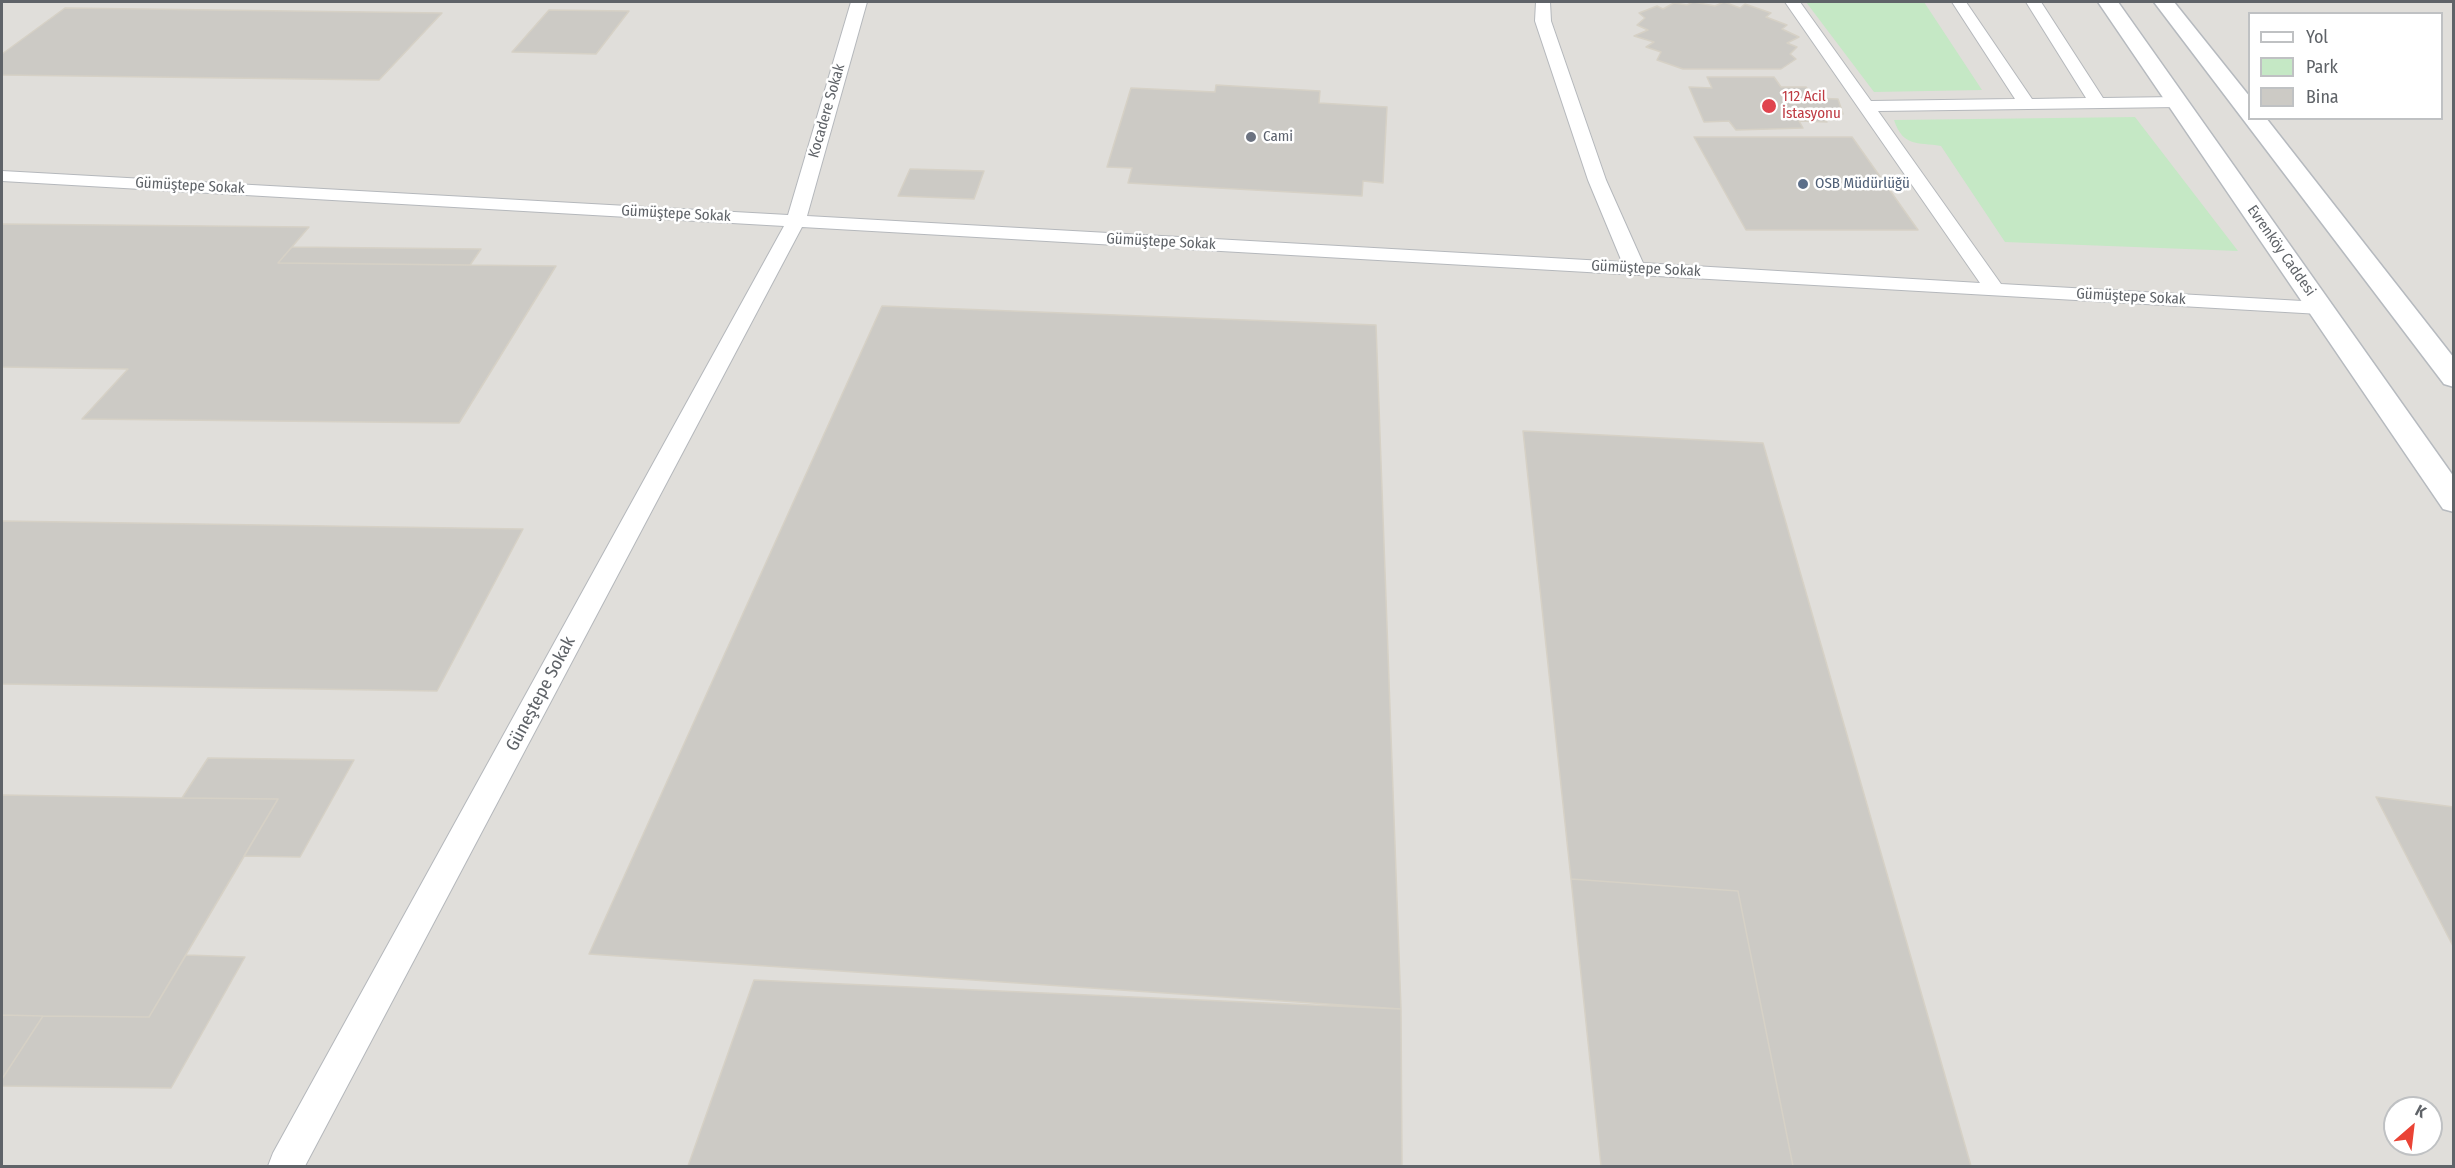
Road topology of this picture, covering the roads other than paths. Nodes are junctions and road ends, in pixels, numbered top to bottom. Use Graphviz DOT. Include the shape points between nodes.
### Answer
graph roads {
  1 [pos="859,2"];
  2 [pos="1543,2"];
  3 [pos="1793,2"];
  4 [pos="1959,2"];
  5 [pos="2034,2"];
  6 [pos="2108,2"];
  7 [pos="2164,2"];
  8 [pos="2178,102"];
  9 [pos="2098,103"];
  10 [pos="2027,104"];
  11 [pos="1866,106"];
  12 [pos="2248,109"];
  13 [pos="2256,120"];
  14 [pos="2,176"];
  15 [pos="796,221"];
  16 [pos="1635,269"];
  17 [pos="1995,290"];
  18 [pos="2320,308"];
  19 [pos="2454,378"];
  20 [pos="2454,501"];
  21 [pos="286,1167"];
  1 -- 15 [label="lane, Kocadere Sokak"];
  2 -- 16 [label="lane" via="1543,21 1593,169"];
  3 -- 11 [label="lane"];
  4 -- 10 [label="lane"];
  5 -- 9 [label="lane"];
  6 -- 8 [label="main road, Evrenköy Caddesi"];
  7 -- 12 [label="main road"];
  8 -- 9 [label="lane"];
  8 -- 18 [label="main road, Evrenköy Caddesi"];
  9 -- 10 [label="lane"];
  10 -- 11 [label="lane"];
  11 -- 17 [label="lane"];
  13 -- 19 [label="main road"];
  14 -- 15 [label="lane, Gümüştepe Sokak"];
  15 -- 16 [label="lane, Gümüştepe Sokak"];
  15 -- 21 [label="lane, Güneştepe Sokak"];
  16 -- 17 [label="lane, Gümüştepe Sokak"];
  17 -- 18 [label="lane, Gümüştepe Sokak"];
  18 -- 20 [label="main road, Evrenköy Caddesi"];
}
